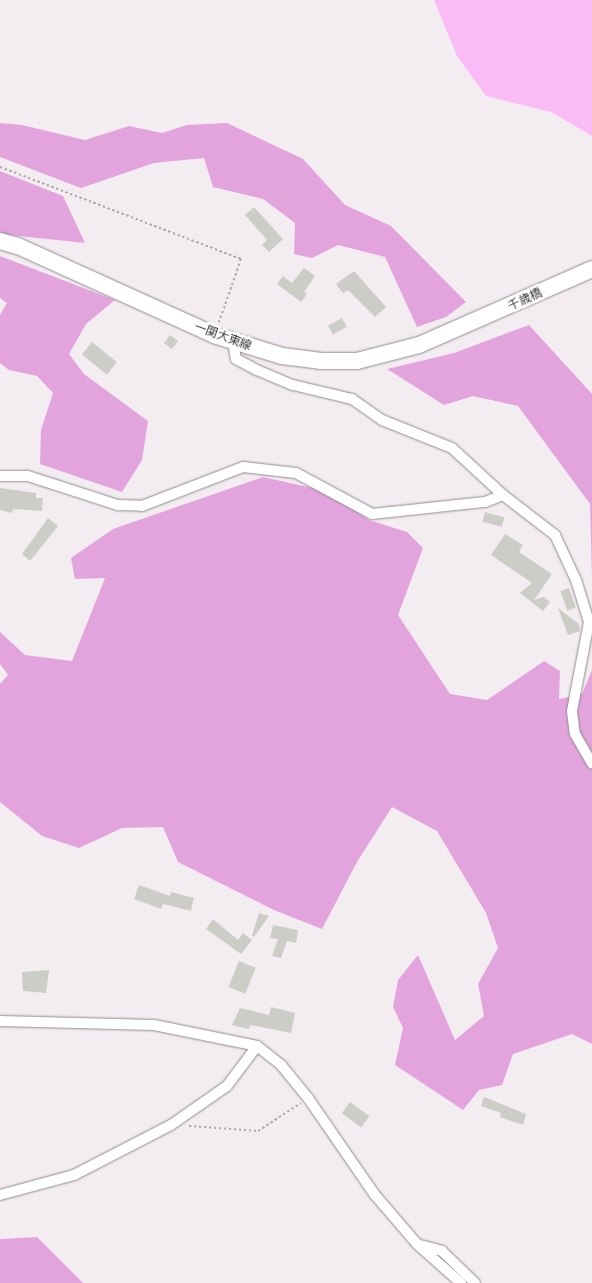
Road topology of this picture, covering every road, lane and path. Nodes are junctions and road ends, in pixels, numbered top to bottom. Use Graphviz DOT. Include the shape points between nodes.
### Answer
graph roads {
  1 [pos="0,167"];
  2 [pos="0,242"];
  3 [pos="592,269"];
  4 [pos="458,329"];
  5 [pos="214,335"];
  6 [pos="233,341"];
  7 [pos="0,476"];
  8 [pos="504,495"];
  9 [pos="592,763"];
  10 [pos="0,1021"];
  11 [pos="257,1046"];
  12 [pos="308,1098"];
  13 [pos="171,1125"];
  14 [pos="0,1195"];
  15 [pos="417,1244"];
  16 [pos="461,1283"];
  17 [pos="475,1283"];
  1 -- 5 [label="path" via="241,260"];
  2 -- 5 [label="main road, 一関大東線" via="18,246"];
  3 -- 4 [label="main road, 千歳橋"];
  4 -- 6 [label="main road, 一関大東線" via="391,354 357,361 282,356"];
  5 -- 6 [label="main road, 一関大東線"];
  6 -- 8 [label="street" via="236,359 257,370 292,385 352,399 382,420 452,448"];
  7 -- 8 [label="street" via="28,476 93,499 134,506 142,506 243,467 296,473 372,514 485,502"];
  8 -- 9 [label="street" via="555,535 576,580 589,622 572,710 575,734"];
  10 -- 11 [label="street" via="154,1025"];
  11 -- 12 [label="street" via="281,1065"];
  11 -- 13 [label="street" via="227,1086"];
  12 -- 13 [label="path" via="258,1131"];
  12 -- 15 [label="street" via="375,1196"];
  13 -- 14 [label="street" via="74,1175"];
  15 -- 16 [label="street"];
  15 -- 17 [label="street" via="442,1251"];
}
